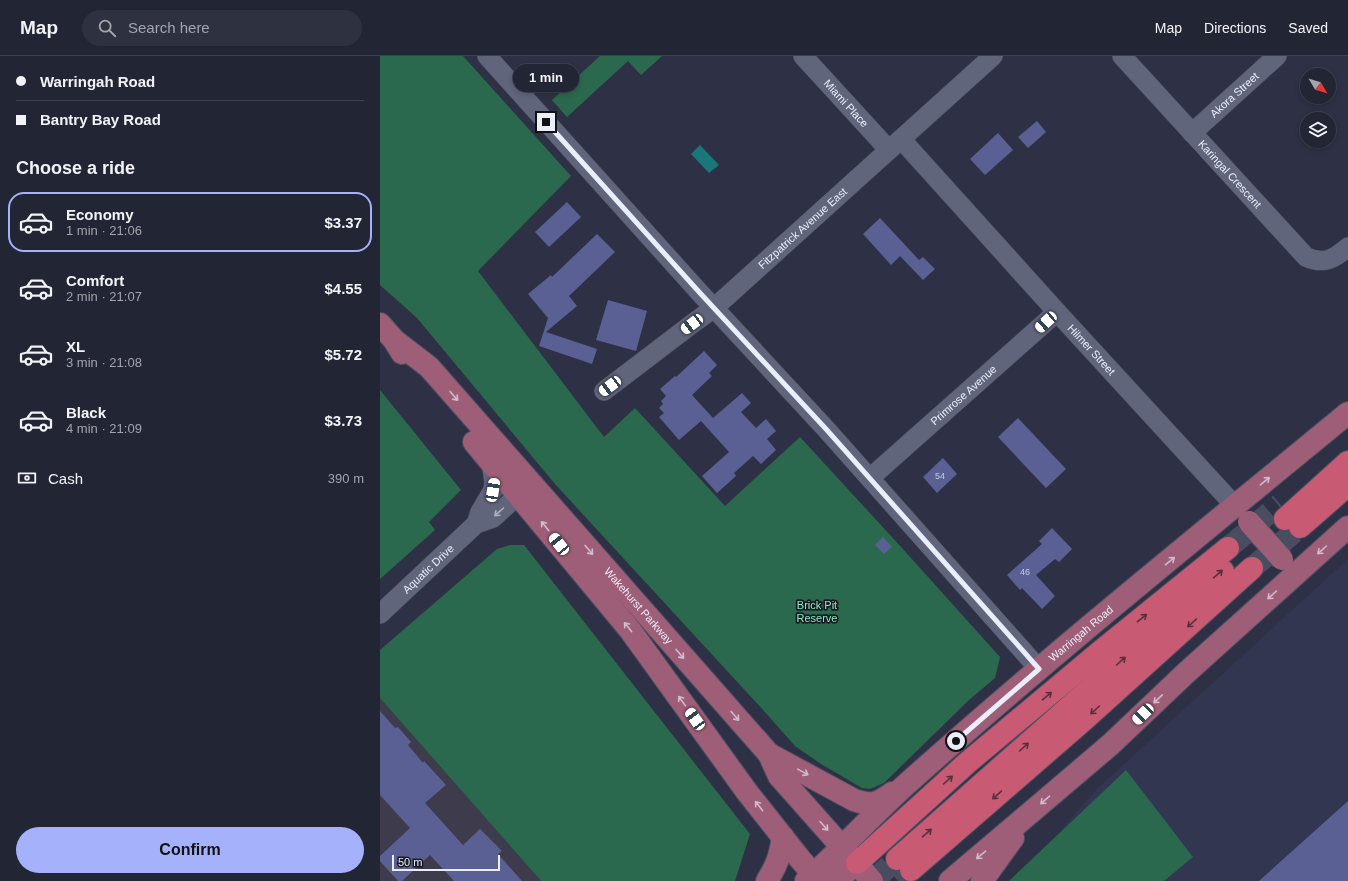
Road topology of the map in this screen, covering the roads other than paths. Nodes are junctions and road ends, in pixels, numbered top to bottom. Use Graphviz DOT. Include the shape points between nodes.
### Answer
graph roads {
  1 [pos="487,56"];
  2 [pos="803,56"];
  3 [pos="993,56"];
  4 [pos="1122,56"];
  5 [pos="1277,56"];
  6 [pos="1192,133"];
  7 [pos="895,144"];
  8 [pos="1348,247"];
  9 [pos="714,308"];
  10 [pos="1057,312"];
  11 [pos="380,324"];
  12 [pos="394,340"];
  13 [pos="604,391"];
  14 [pos="1348,413"];
  15 [pos="1348,454"];
  16 [pos="491,462"];
  17 [pos="1348,462"];
  18 [pos="870,478"];
  19 [pos="1348,485"];
  20 [pos="525,489"];
  21 [pos="1242,514"];
  22 [pos="1288,516"];
  23 [pos="476,524"];
  24 [pos="1348,527"];
  25 [pos="1289,566"];
  26 [pos="380,614"];
  27 [pos="1039,669"];
  28 [pos="768,754"];
  29 [pos="909,782"];
  30 [pos="1021,820"];
  31 [pos="783,837"];
  32 [pos="904,865"];
  33 [pos="859,866"];
  34 [pos="813,879"];
  35 [pos="767,881"];
  36 [pos="836,881"];
  37 [pos="950,881"];
  38 [pos="982,881"];
  1 -- 9 [label="street"];
  2 -- 7 [label="street, Miami Place"];
  3 -- 7 [label="street, Fitzpatrick Avenue East"];
  4 -- 6 [label="street, Karingal Crescent"];
  5 -- 6 [label="street, Akora Street"];
  6 -- 8 [label="street, Karingal Crescent" via="1306,257 1327,261"];
  7 -- 9 [label="street, Fitzpatrick Avenue East"];
  7 -- 10 [label="street, Hilmer Street"];
  9 -- 13 [label="street, Fitzpatrick Avenue East"];
  9 -- 18 [label="street"];
  10 -- 18 [label="street, Primrose Avenue"];
  10 -- 21 [label="street, Hilmer Street"];
  11 -- 12 [label="main road, Wakehurst Parkway"];
  12 -- 16 [label="main road, Wakehurst Parkway" via="418,376"];
  12 -- 20 [label="main road, Wakehurst Parkway, one-way" via="429,367"];
  21 -- 14 [label="main road, Warringah Road, one-way"];
  15 -- 22 [label="highway" via="1309,481"];
  16 -- 20 [label="main road, Wakehurst Parkway"];
  16 -- 23 [label="street, Aquatic Drive" via="493,490"];
  17 -- 22 [label="highway"];
  18 -- 27 [label="street"];
  19 -- 22 [label="highway"];
  20 -- 23 [label="street, Aquatic Drive, one-way" via="493,518"];
  20 -- 28 [label="main road, Wakehurst Parkway, one-way"];
  31 -- 20 [label="main road, Wakehurst Parkway, one-way" via="747,792"];
  21 -- 25 [label="main road, bridge"];
  27 -- 21 [label="main road, Warringah Road, one-way"];
  23 -- 26 [label="street, Aquatic Drive"];
  24 -- 25 [label="main road, one-way"];
  25 -- 30 [label="main road, one-way" via="1186,672 1110,745"];
  27 -- 29 [label="main road, Warringah Road"];
  28 -- 29 [label="main road, one-way" via="841,794 867,804 880,802"];
  28 -- 33 [label="main road, Wakehurst Parkway, one-way" via="780,776"];
  29 -- 33 [label="main road, Warringah Road"];
  30 -- 37 [label="main road, one-way"];
  30 -- 38 [label="main road" via="1013,838"];
  31 -- 34 [label="main road, Wakehurst Parkway"];
  31 -- 35 [label="main road" via="775,868"];
  33 -- 32 [label="highway, one-way" via="967,763 1076,671 1240,557"];
  33 -- 34 [label="main road, Warringah Road"];
  33 -- 36 [label="main road, Warringah Road"];
}
